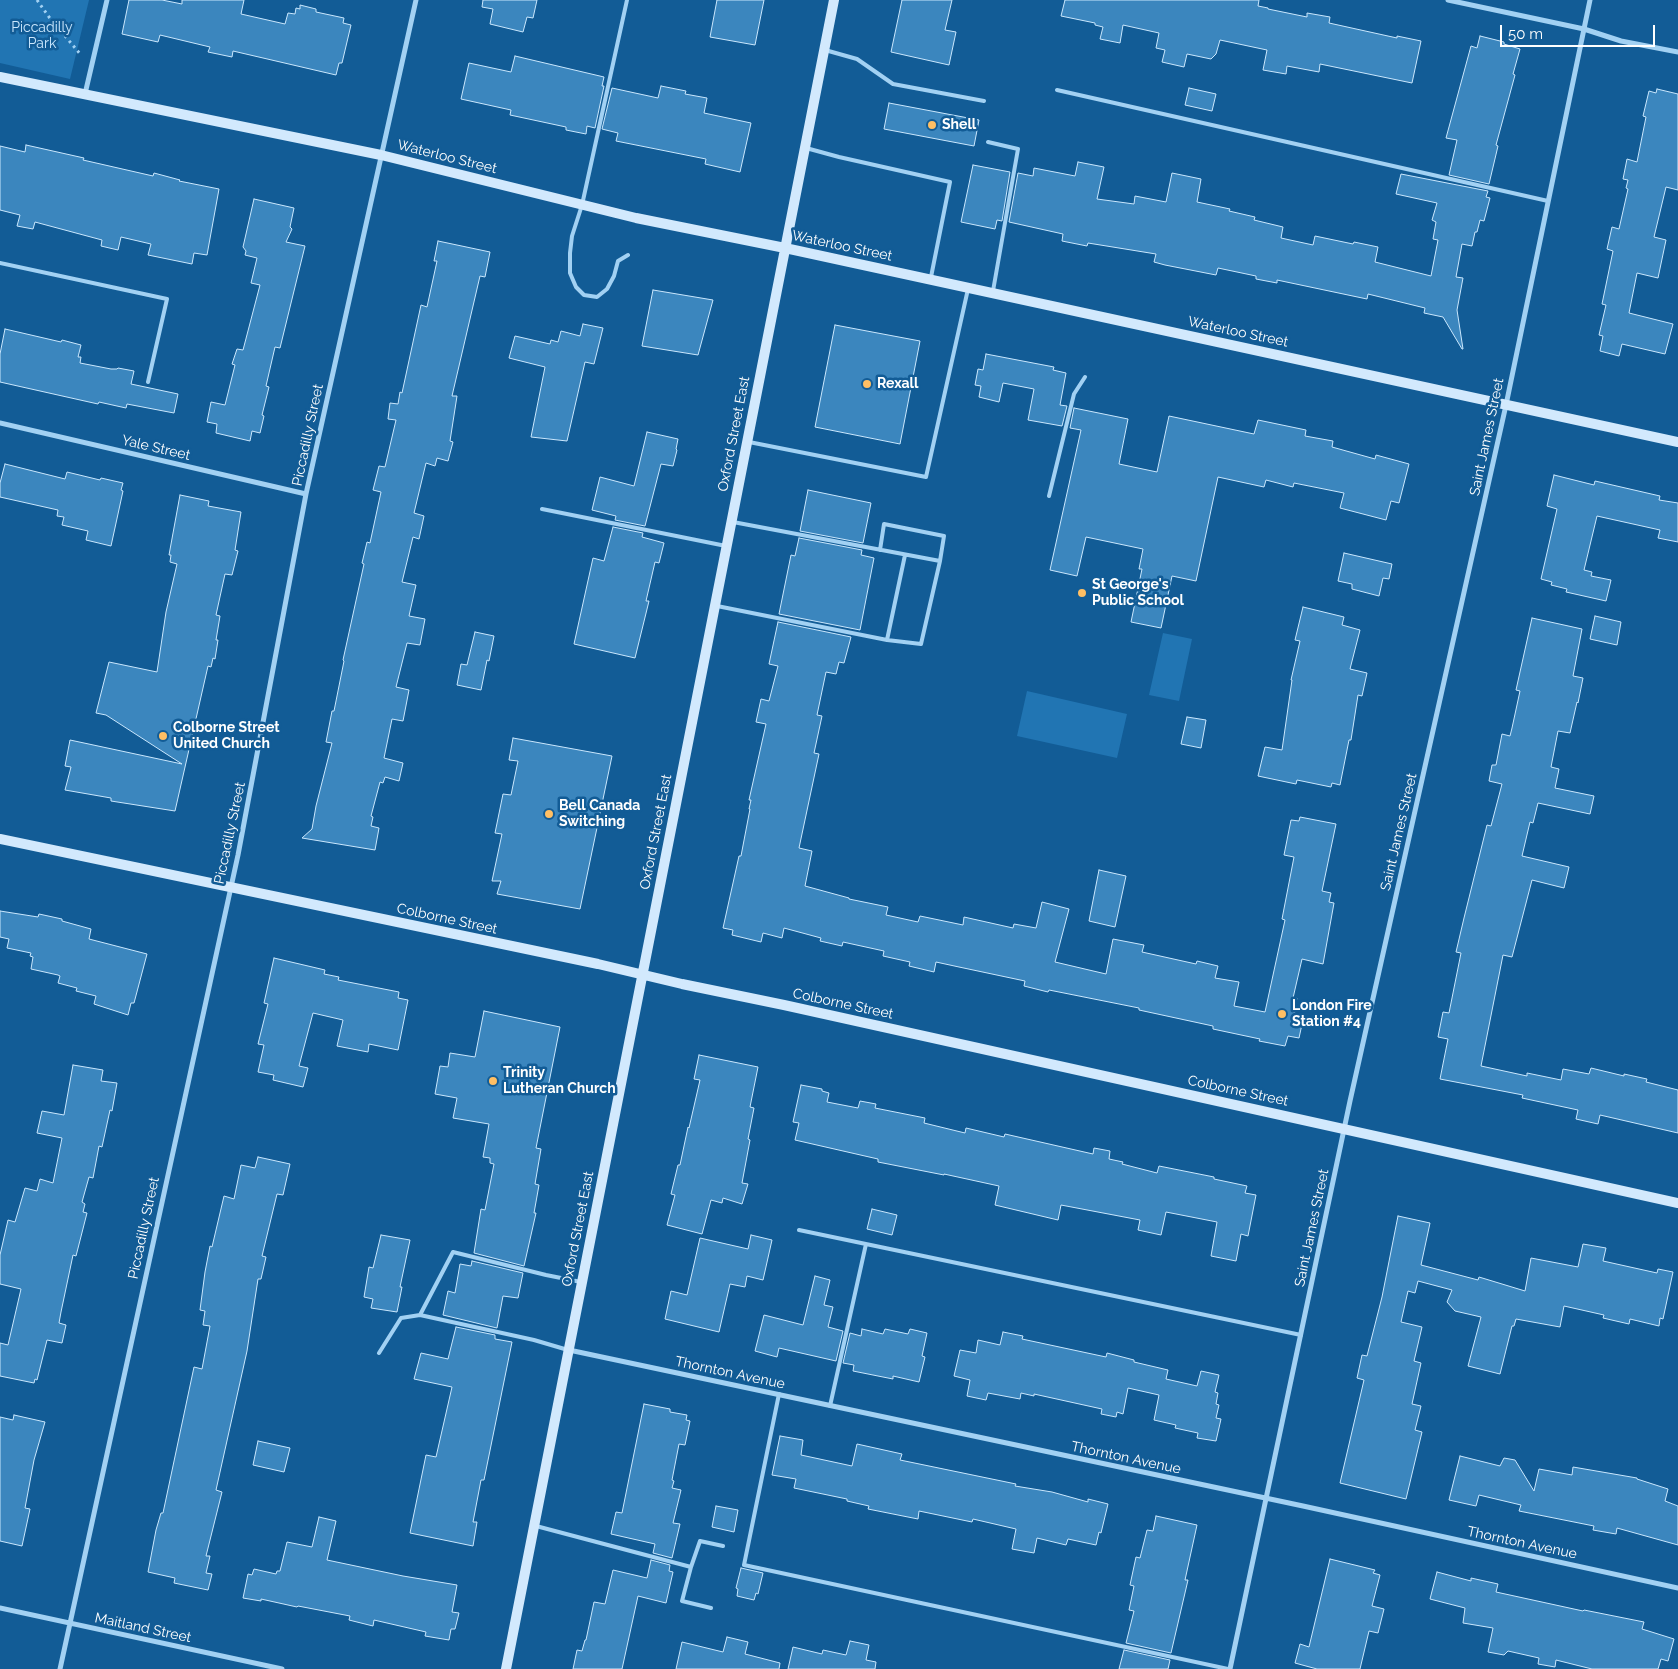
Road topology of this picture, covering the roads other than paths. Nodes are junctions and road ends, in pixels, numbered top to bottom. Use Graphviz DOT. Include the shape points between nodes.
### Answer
graph roads {
  1 [pos="106,0"];
  2 [pos="416,0"];
  3 [pos="627,0"];
  4 [pos="834,0"];
  5 [pos="1448,0"];
  6 [pos="1590,0"];
  7 [pos="1584,29"];
  8 [pos="824,49"];
  9 [pos="1678,52"];
  10 [pos="0,77"];
  11 [pos="1057,90"];
  12 [pos="85,94"];
  13 [pos="984,101"];
  14 [pos="988,142"];
  15 [pos="805,147"];
  16 [pos="381,155"];
  17 [pos="1548,201"];
  18 [pos="582,205"];
  19 [pos="785,248"];
  20 [pos="628,255"];
  21 [pos="0,263"];
  22 [pos="930,280"];
  23 [pos="968,288"];
  24 [pos="992,293"];
  25 [pos="1085,377"];
  26 [pos="148,382"];
  27 [pos="1506,405"];
  28 [pos="0,424"];
  29 [pos="747,442"];
  30 [pos="1678,442"];
  31 [pos="306,494"];
  32 [pos="1049,496"];
  33 [pos="542,509"];
  34 [pos="731,521"];
  35 [pos="726,546"];
  36 [pos="880,550"];
  37 [pos="905,554"];
  38 [pos="940,561"];
  39 [pos="714,606"];
  40 [pos="887,640"];
  41 [pos="0,839"];
  42 [pos="230,887"];
  43 [pos="642,975"];
  44 [pos="1344,1129"];
  45 [pos="1678,1203"];
  46 [pos="799,1230"];
  47 [pos="866,1244"];
  48 [pos="582,1282"];
  49 [pos="420,1315"];
  50 [pos="1300,1335"];
  51 [pos="568,1350"];
  52 [pos="379,1353"];
  53 [pos="779,1394"];
  54 [pos="830,1406"];
  55 [pos="1266,1499"];
  56 [pos="534,1526"];
  57 [pos="723,1546"];
  58 [pos="692,1567"];
  59 [pos="1678,1588"];
  60 [pos="0,1608"];
  61 [pos="711,1608"];
  62 [pos="70,1623"];
  63 [pos="60,1669"];
  64 [pos="282,1669"];
  65 [pos="506,1669"];
  66 [pos="1229,1669"];
  1 -- 12 [label="street"];
  2 -- 16 [label="street, Piccadilly Street"];
  3 -- 18 [label="lane"];
  4 -- 8 [label="street, Oxford Street East"];
  5 -- 7 [label="street"];
  6 -- 7 [label="street, Saint James Street"];
  7 -- 9 [label="street"];
  7 -- 17 [label="street, Saint James Street"];
  8 -- 13 [label="lane" via="857,59 893,84"];
  8 -- 15 [label="street, Oxford Street East"];
  10 -- 12 [label="street, Waterloo Street"];
  11 -- 17 [label="lane"];
  12 -- 16 [label="street, Waterloo Street"];
  14 -- 24 [label="lane" via="1018,149"];
  15 -- 19 [label="street, Oxford Street East"];
  15 -- 22 [label="lane" via="950,182"];
  16 -- 18 [label="street, Waterloo Street"];
  16 -- 31 [label="street, Piccadilly Street"];
  17 -- 27 [label="street, Saint James Street"];
  18 -- 19 [label="street, Waterloo Street"];
  18 -- 20 [label="lane" via="570,253 570,273 576,287 584,295 597,297 607,289 618,261"];
  19 -- 22 [label="street, Waterloo Street"];
  19 -- 29 [label="street, Oxford Street East"];
  21 -- 26 [label="lane" via="167,299"];
  22 -- 23 [label="street, Waterloo Street"];
  23 -- 24 [label="street, Waterloo Street"];
  23 -- 29 [label="lane" via="926,477"];
  24 -- 27 [label="street, Waterloo Street"];
  25 -- 32 [label="lane" via="1074,394"];
  27 -- 30 [label="street, Waterloo Street"];
  27 -- 44 [label="street, Saint James Street"];
  28 -- 31 [label="street, Yale Street"];
  29 -- 34 [label="street, Oxford Street East"];
  31 -- 42 [label="street, Piccadilly Street"];
  33 -- 35 [label="lane"];
  34 -- 35 [label="street, Oxford Street East"];
  34 -- 36 [label="lane"];
  35 -- 39 [label="street, Oxford Street East"];
  36 -- 37 [label="lane"];
  36 -- 38 [label="lane" via="884,524 944,536"];
  37 -- 38 [label="lane"];
  37 -- 40 [label="lane"];
  38 -- 40 [label="lane" via="921,644"];
  39 -- 40 [label="lane"];
  39 -- 43 [label="street, Oxford Street East"];
  41 -- 42 [label="street, Colborne Street"];
  42 -- 43 [label="street, Colborne Street"];
  42 -- 62 [label="street, Piccadilly Street"];
  43 -- 44 [label="street, Colborne Street"];
  43 -- 48 [label="street, Oxford Street East"];
  44 -- 45 [label="street, Colborne Street"];
  44 -- 50 [label="street, Saint James Street"];
  46 -- 47 [label="lane"];
  47 -- 50 [label="lane"];
  47 -- 54 [label="lane"];
  48 -- 49 [label="lane" via="453,1252"];
  48 -- 51 [label="street, Oxford Street East"];
  49 -- 51 [label="lane"];
  49 -- 52 [label="lane" via="401,1318"];
  50 -- 55 [label="street, Saint James Street"];
  51 -- 53 [label="street, Thornton Avenue"];
  51 -- 56 [label="street, Oxford Street East"];
  53 -- 54 [label="street, Thornton Avenue"];
  53 -- 66 [label="lane" via="744,1565"];
  54 -- 55 [label="street, Thornton Avenue"];
  55 -- 59 [label="street, Thornton Avenue"];
  55 -- 66 [label="street, Saint James Street"];
  56 -- 58 [label="lane"];
  56 -- 65 [label="street, Oxford Street East"];
  57 -- 58 [label="lane" via="700,1541"];
  58 -- 61 [label="lane" via="682,1601"];
  60 -- 62 [label="street, Maitland Street"];
  62 -- 63 [label="street, Piccadilly Street"];
  62 -- 64 [label="street, Maitland Street"];
}
